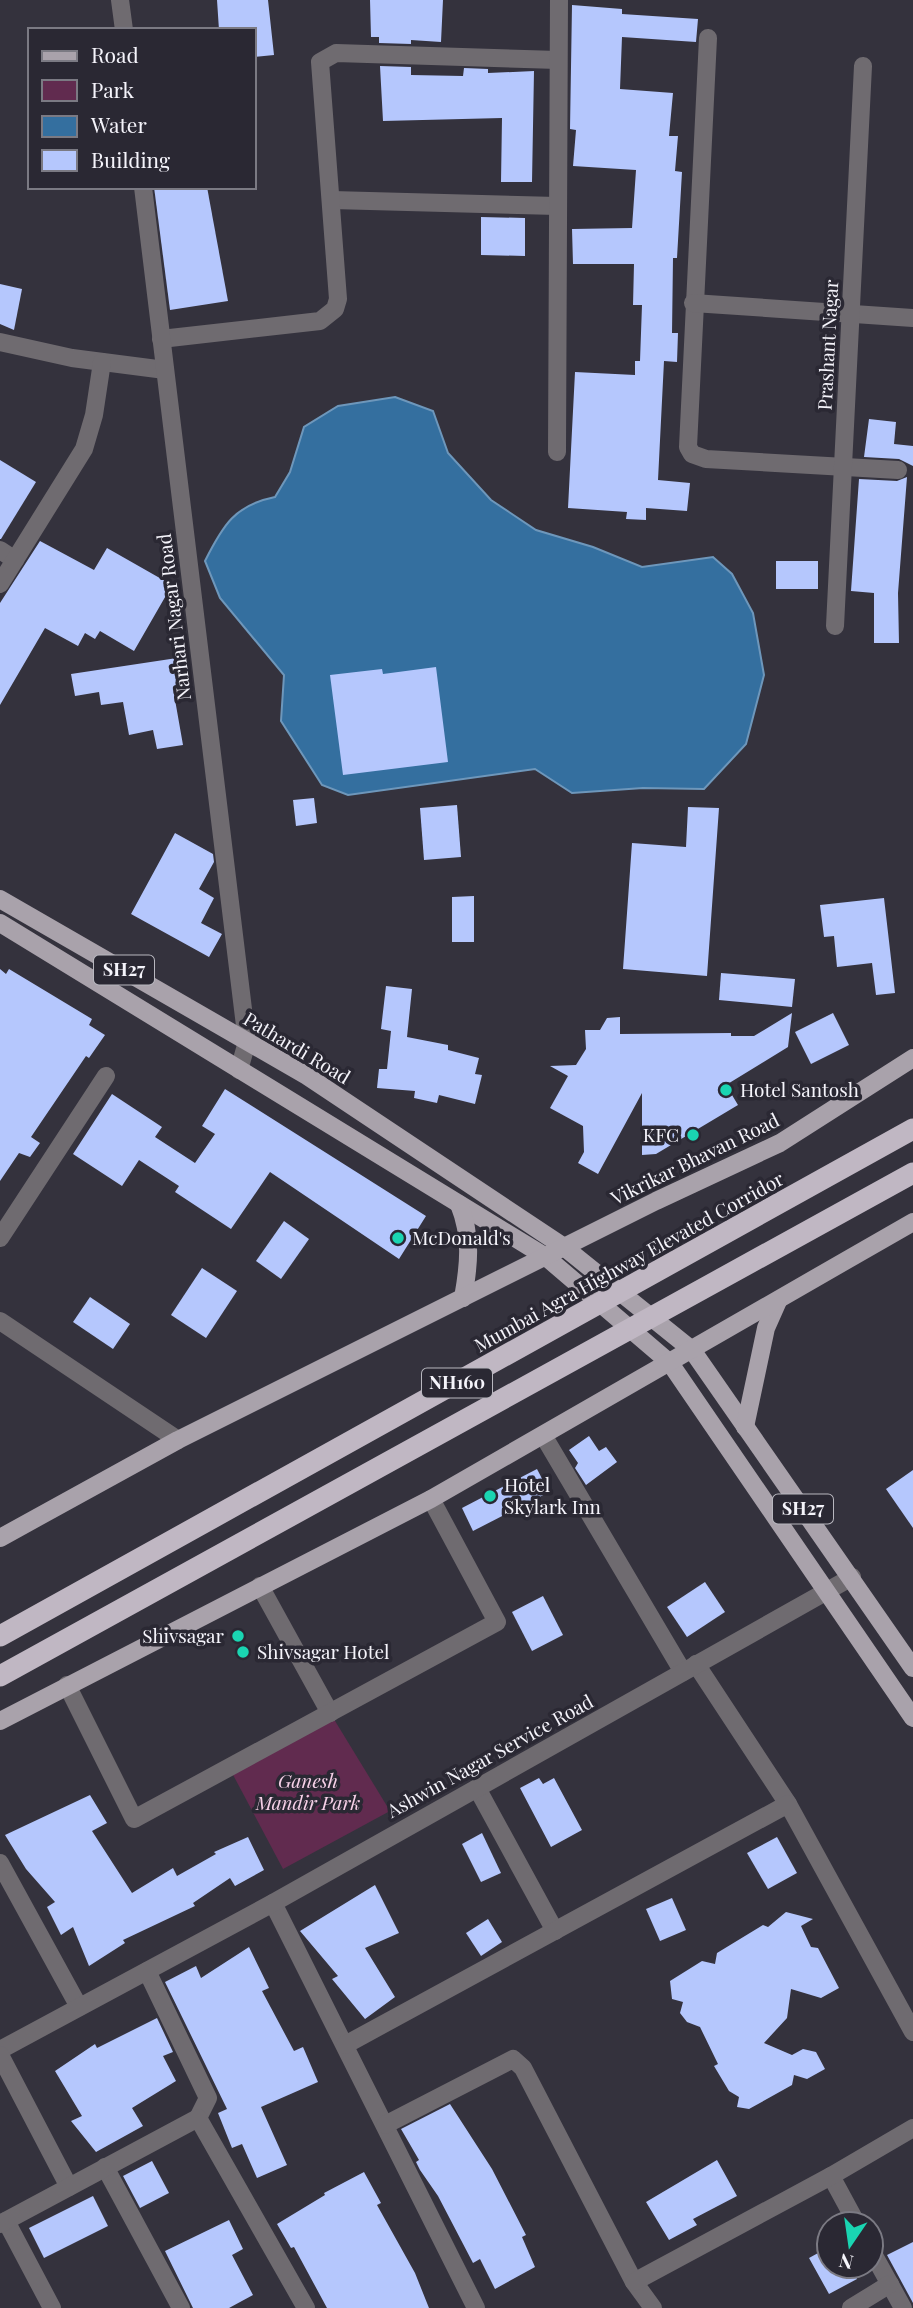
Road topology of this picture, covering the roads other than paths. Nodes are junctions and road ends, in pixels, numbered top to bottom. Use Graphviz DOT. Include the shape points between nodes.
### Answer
graph roads {
  1 [pos="120,0"];
  2 [pos="559,0"];
  3 [pos="124,28"];
  4 [pos="708,38"];
  5 [pos="558,60"];
  6 [pos="863,66"];
  7 [pos="143,189"];
  8 [pos="332,200"];
  9 [pos="557,206"];
  10 [pos="693,303"];
  11 [pos="851,314"];
  12 [pos="913,318"];
  13 [pos="161,339"];
  14 [pos="0,342"];
  15 [pos="102,362"];
  16 [pos="164,370"];
  17 [pos="557,452"];
  18 [pos="843,468"];
  19 [pos="898,470"];
  20 [pos="8,555"];
  21 [pos="0,584"];
  22 [pos="835,626"];
  23 [pos="0,899"];
  24 [pos="0,923"];
  25 [pos="247,1042"];
  26 [pos="913,1058"];
  27 [pos="239,1070"];
  28 [pos="106,1076"];
  29 [pos="913,1129"];
  30 [pos="913,1173"];
  31 [pos="459,1204"];
  32 [pos="913,1223"];
  33 [pos="0,1238"];
  34 [pos="564,1247"];
  35 [pos="546,1256"];
  36 [pos="463,1298"];
  37 [pos="778,1301"];
  38 [pos="0,1321"];
  39 [pos="692,1350"];
  40 [pos="670,1363"];
  41 [pos="745,1427"];
  42 [pos="543,1435"];
  43 [pos="178,1440"];
  44 [pos="431,1499"];
  45 [pos="0,1538"];
  46 [pos="852,1577"];
  47 [pos="260,1586"];
  48 [pos="826,1591"];
  49 [pos="0,1636"];
  50 [pos="690,1668"];
  51 [pos="913,1668"];
  52 [pos="0,1676"];
  53 [pos="67,1685"];
  54 [pos="330,1713"];
  55 [pos="913,1718"];
  56 [pos="0,1721"];
  57 [pos="477,1788"];
  58 [pos="788,1804"];
  59 [pos="0,1863"];
  60 [pos="273,1903"];
  61 [pos="555,1931"];
  62 [pos="147,1971"];
  63 [pos="79,2007"];
  64 [pos="912,2028"];
  65 [pos="345,2045"];
  66 [pos="0,2053"];
  67 [pos="198,2118"];
  68 [pos="384,2125"];
  69 [pos="913,2128"];
  70 [pos="105,2167"];
  71 [pos="831,2176"];
  72 [pos="69,2187"];
  73 [pos="849,2210"];
  74 [pos="3,2222"];
  75 [pos="885,2275"];
  76 [pos="635,2282"];
  77 [pos="890,2284"];
  78 [pos="300,2306"];
  79 [pos="52,2308"];
  80 [pos="181,2308"];
  81 [pos="476,2308"];
  82 [pos="653,2308"];
  83 [pos="851,2308"];
  84 [pos="903,2308"];
  1 -- 3 [label="street"];
  2 -- 5 [label="street"];
  4 -- 10 [label="street"];
  5 -- 8 [label="street" via="336,53 320,62"];
  5 -- 9 [label="street"];
  6 -- 11 [label="street, Prashant Nagar"];
  7 -- 13 [label="street, Narhari Nagar Road"];
  8 -- 9 [label="street"];
  8 -- 13 [label="street" via="338,299 328,316 320,321"];
  9 -- 17 [label="street"];
  10 -- 11 [label="street"];
  10 -- 18 [label="street" via="688,447 692,454 706,459"];
  11 -- 12 [label="street"];
  11 -- 18 [label="street, Prashant Nagar"];
  13 -- 16 [label="street, Narhari Nagar Road"];
  14 -- 15 [label="street"];
  15 -- 16 [label="street"];
  15 -- 20 [label="street" via="84,449"];
  16 -- 25 [label="street, Narhari Nagar Road"];
  18 -- 19 [label="street"];
  18 -- 22 [label="street, Prashant Nagar"];
  20 -- 21 [label="street"];
  23 -- 25 [label="main road, Pathardi Road / SH27"];
  24 -- 27 [label="main road"];
  25 -- 27 [label="street"];
  25 -- 34 [label="main road, Pathardi Road / SH27" via="307,1076"];
  26 -- 34 [label="main road, Vikrikar Bhavan Road" via="780,1143"];
  27 -- 31 [label="main road"];
  28 -- 33 [label="street"];
  29 -- 49 [label="highway, Mumbai Agra Highway Elevated Corridor / NH160, bridge"];
  30 -- 52 [label="highway, NH160, bridge"];
  31 -- 35 [label="main road"];
  31 -- 36 [label="main road" via="470,1246"];
  32 -- 37 [label="main road"];
  34 -- 35 [label="main road, Vikrikar Bhavan Road"];
  34 -- 39 [label="main road, SH27 / SH27"];
  35 -- 36 [label="main road, Vikrikar Bhavan Road"];
  35 -- 40 [label="main road"];
  36 -- 43 [label="main road, Vikrikar Bhavan Road"];
  37 -- 39 [label="main road"];
  37 -- 41 [label="main road" via="766,1328"];
  38 -- 43 [label="street"];
  39 -- 40 [label="main road"];
  39 -- 41 [label="main road, SH27 / SH27"];
  40 -- 42 [label="main road"];
  40 -- 48 [label="main road"];
  41 -- 46 [label="main road, SH27 / SH27"];
  42 -- 44 [label="main road"];
  42 -- 50 [label="street"];
  43 -- 45 [label="main road, Vikrikar Bhavan Road"];
  44 -- 47 [label="main road"];
  44 -- 54 [label="street" via="497,1622"];
  46 -- 48 [label="street, Ashwin Nagar Service Road"];
  46 -- 51 [label="main road, SH27 / SH27"];
  47 -- 53 [label="main road"];
  47 -- 54 [label="street"];
  48 -- 50 [label="street, Ashwin Nagar Service Road"];
  48 -- 55 [label="main road"];
  50 -- 57 [label="street, Ashwin Nagar Service Road"];
  50 -- 58 [label="street"];
  53 -- 54 [label="street" via="134,1819"];
  53 -- 56 [label="main road"];
  57 -- 60 [label="street, Ashwin Nagar Service Road"];
  57 -- 61 [label="street"];
  58 -- 61 [label="street"];
  58 -- 64 [label="street"];
  59 -- 63 [label="street"];
  60 -- 62 [label="street, Ashwin Nagar Service Road"];
  60 -- 65 [label="street"];
  61 -- 65 [label="street"];
  62 -- 63 [label="street, Ashwin Nagar Service Road"];
  62 -- 67 [label="street" via="208,2098"];
  63 -- 66 [label="street, Ashwin Nagar Service Road"];
  65 -- 68 [label="street"];
  66 -- 72 [label="street"];
  67 -- 70 [label="street"];
  67 -- 78 [label="street"];
  68 -- 76 [label="street" via="513,2059 523,2068"];
  68 -- 81 [label="street"];
  69 -- 71 [label="street"];
  70 -- 72 [label="street"];
  70 -- 80 [label="street"];
  71 -- 73 [label="street"];
  71 -- 76 [label="street"];
  72 -- 74 [label="street"];
  74 -- 79 [label="street"];
  75 -- 77 [label="street"];
  76 -- 82 [label="street"];
  77 -- 83 [label="street"];
  77 -- 84 [label="street"];
}
